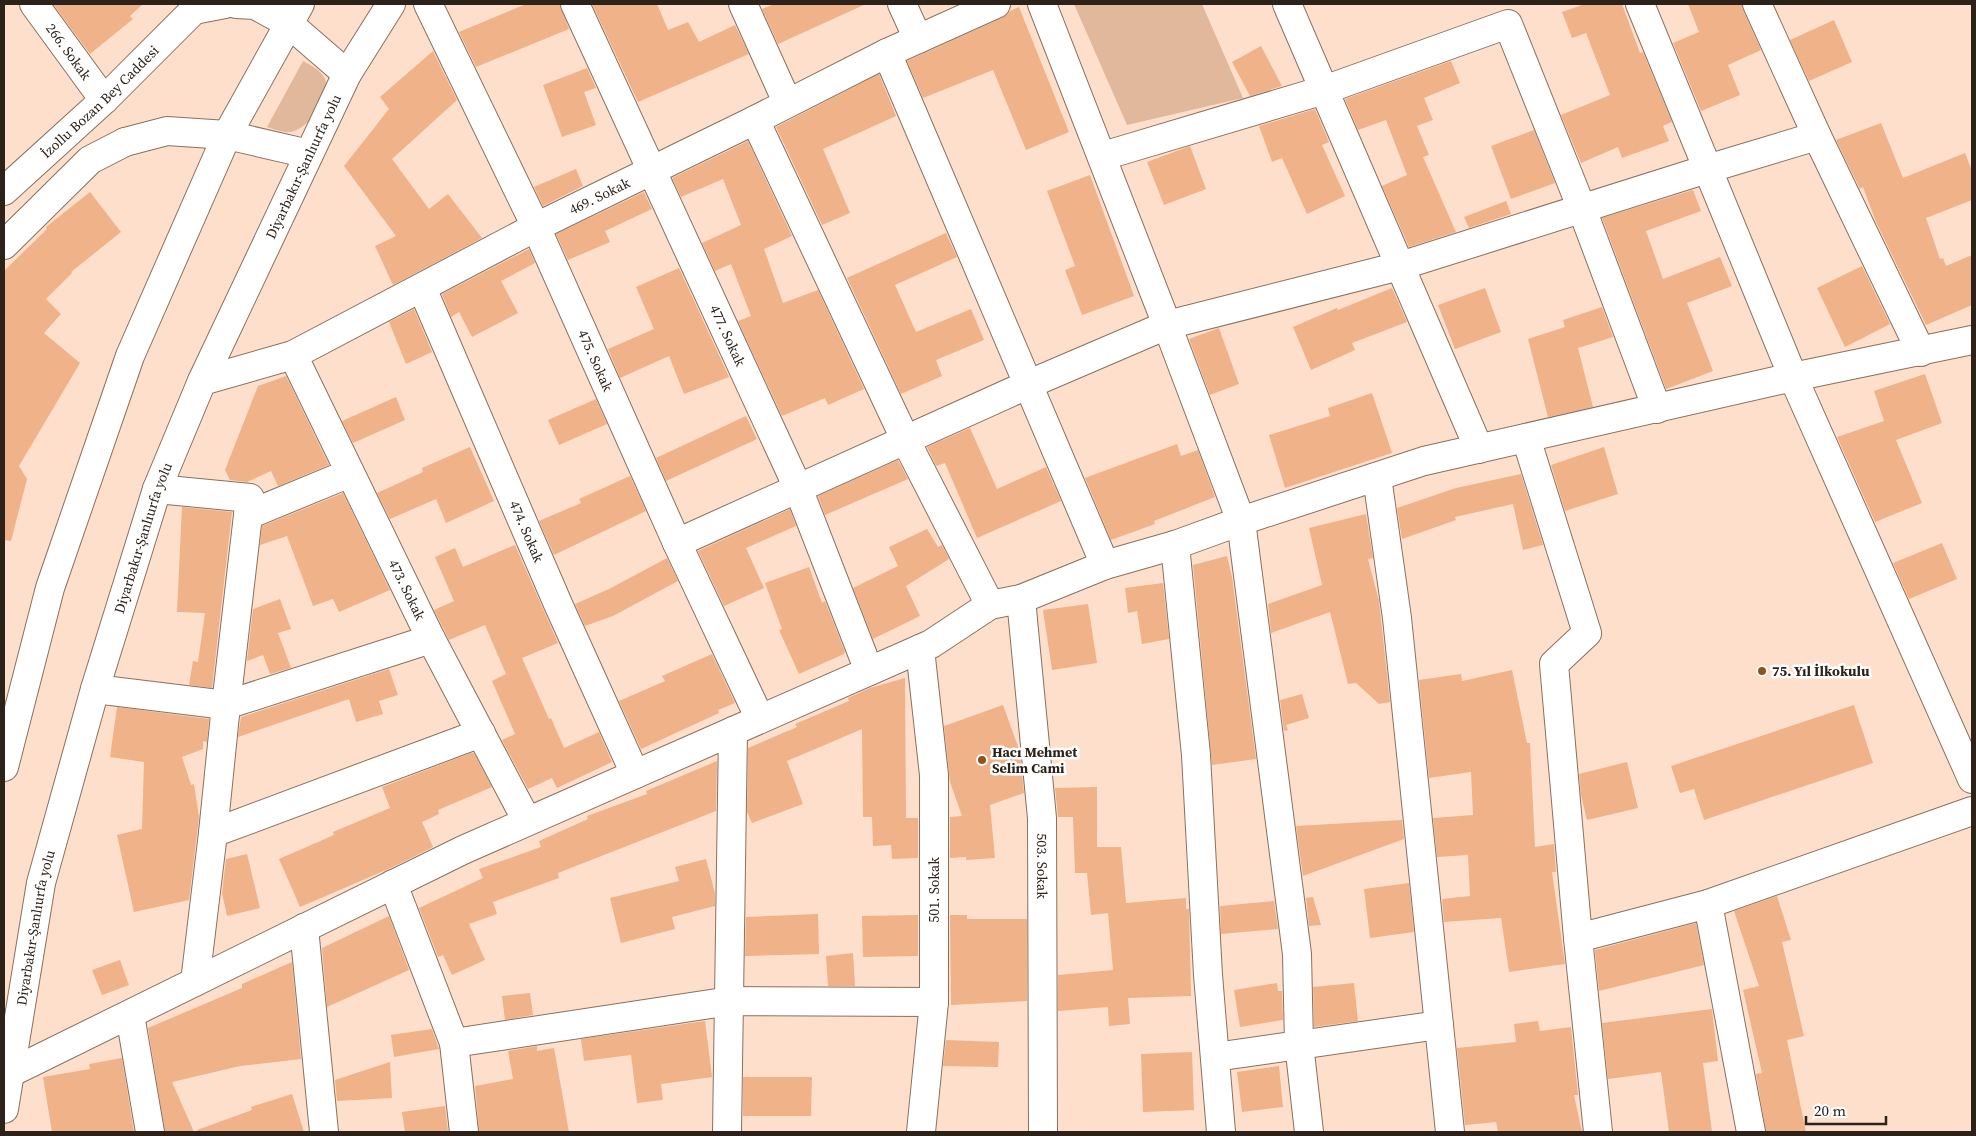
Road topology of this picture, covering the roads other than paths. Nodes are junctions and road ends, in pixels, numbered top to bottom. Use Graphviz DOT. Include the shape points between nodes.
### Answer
graph roads {
  1 [pos="34,4"];
  2 [pos="225,4"];
  3 [pos="236,4"];
  4 [pos="391,4"];
  5 [pos="428,4"];
  6 [pos="575,4"];
  7 [pos="743,4"];
  8 [pos="902,4"];
  9 [pos="996,4"];
  10 [pos="1042,4"];
  11 [pos="1287,4"];
  12 [pos="1640,4"];
  13 [pos="1757,4"];
  14 [pos="197,7"];
  15 [pos="294,13"];
  16 [pos="918,39"];
  17 [pos="887,53"];
  18 [pos="347,74"];
  19 [pos="1324,90"];
  20 [pos="104,100"];
  21 [pos="787,102"];
  22 [pos="755,120"];
  23 [pos="227,135"];
  24 [pos="1817,136"];
  25 [pos="309,154"];
  26 [pos="1102,156"];
  27 [pos="653,169"];
  28 [pos="1707,169"];
  29 [pos="4,191"];
  30 [pos="1582,209"];
  31 [pos="536,227"];
  32 [pos="4,245"];
  33 [pos="1400,266"];
  34 [pos="422,288"];
  35 [pos="1167,325"];
  36 [pos="1972,340"];
  37 [pos="1920,352"];
  38 [pos="292,355"];
  39 [pos="1793,377"];
  40 [pos="202,381"];
  41 [pos="1027,385"];
  42 [pos="1657,410"];
  43 [pos="1526,438"];
  44 [pos="906,441"];
  45 [pos="1479,449"];
  46 [pos="350,473"];
  47 [pos="1377,477"];
  48 [pos="798,488"];
  49 [pos="157,489"];
  50 [pos="248,515"];
  51 [pos="1241,521"];
  52 [pos="677,543"];
  53 [pos="1175,545"];
  54 [pos="1105,565"];
  55 [pos="1021,599"];
  56 [pos="990,605"];
  57 [pos="431,639"];
  58 [pos="920,649"];
  59 [pos="868,671"];
  60 [pos="95,690"];
  61 [pos="226,705"];
  62 [pos="760,719"];
  63 [pos="732,731"];
  64 [pos="481,734"];
  65 [pos="4,767"];
  66 [pos="635,774"];
  67 [pos="1972,780"];
  68 [pos="1972,811"];
  69 [pos="527,821"];
  70 [pos="213,833"];
  71 [pos="393,884"];
  72 [pos="1708,904"];
  73 [pos="304,928"];
  74 [pos="1578,938"];
  75 [pos="194,982"];
  76 [pos="730,1001"];
  77 [pos="934,1002"];
  78 [pos="130,1015"];
  79 [pos="1439,1025"];
  80 [pos="454,1043"];
  81 [pos="1299,1044"];
  82 [pos="1215,1057"];
  83 [pos="10,1073"];
  84 [pos="4,1109"];
  85 [pos="150,1132"];
  86 [pos="324,1132"];
  87 [pos="464,1132"];
  88 [pos="727,1132"];
  89 [pos="922,1132"];
  90 [pos="1043,1132"];
  91 [pos="1222,1132"];
  92 [pos="1309,1132"];
  93 [pos="1450,1132"];
  94 [pos="1598,1132"];
  95 [pos="1751,1132"];
  1 -- 20 [label="main road, 266. Sokak"];
  2 -- 14 [label="main road"];
  3 -- 15 [label="main road"];
  4 -- 18 [label="main road, Diyarbakır-Şanlıurfa yolu"];
  5 -- 31 [label="main road, 475. Sokak"];
  6 -- 27 [label="main road, 477. Sokak"];
  7 -- 21 [label="main road"];
  8 -- 16 [label="main road"];
  9 -- 16 [label="main road, 469. Sokak"];
  10 -- 26 [label="main road"];
  11 -- 19 [label="main road"];
  12 -- 28 [label="main road"];
  13 -- 24 [label="main road"];
  14 -- 20 [label="main road, İzollu Bozan Bey Caddesi"];
  15 -- 18 [label="main road"];
  15 -- 23 [label="main road"];
  16 -- 17 [label="main road, 469. Sokak"];
  17 -- 21 [label="main road, 469. Sokak"];
  17 -- 41 [label="main road"];
  18 -- 25 [label="main road, Diyarbakır-Şanlıurfa yolu"];
  19 -- 26 [label="main road"];
  19 -- 30 [label="main road" via="1508,24"];
  19 -- 33 [label="main road"];
  20 -- 29 [label="main road, İzollu Bozan Bey Caddesi"];
  21 -- 22 [label="main road, 469. Sokak"];
  22 -- 27 [label="main road, 469. Sokak"];
  22 -- 44 [label="main road"];
  23 -- 25 [label="main road"];
  23 -- 32 [label="main road" via="167,131 125,142 90,160"];
  23 -- 65 [label="main road" via="130,356 50,588"];
  24 -- 28 [label="main road"];
  24 -- 37 [label="main road"];
  25 -- 40 [label="main road, Diyarbakır-Şanlıurfa yolu"];
  26 -- 35 [label="main road"];
  27 -- 31 [label="main road, 469. Sokak"];
  27 -- 48 [label="main road, 477. Sokak"];
  28 -- 30 [label="main road"];
  28 -- 39 [label="main road"];
  30 -- 33 [label="main road"];
  30 -- 42 [label="main road"];
  31 -- 34 [label="main road, 469. Sokak"];
  31 -- 52 [label="main road, 475. Sokak"];
  33 -- 35 [label="main road"];
  33 -- 45 [label="main road"];
  34 -- 38 [label="main road, 469. Sokak"];
  34 -- 66 [label="main road, 474. Sokak"];
  35 -- 41 [label="main road"];
  35 -- 51 [label="main road"];
  36 -- 37 [label="main road"];
  37 -- 39 [label="main road"];
  38 -- 40 [label="main road, 469. Sokak"];
  38 -- 46 [label="main road, 473. Sokak"];
  39 -- 42 [label="main road"];
  39 -- 67 [label="main road"];
  40 -- 49 [label="main road, Diyarbakır-Şanlıurfa yolu"];
  41 -- 44 [label="main road"];
  41 -- 54 [label="main road"];
  42 -- 43 [label="main road"];
  43 -- 45 [label="main road"];
  43 -- 74 [label="main road" via="1587,633 1554,664"];
  44 -- 48 [label="main road"];
  44 -- 56 [label="main road"];
  45 -- 47 [label="main road" via="1424,461"];
  46 -- 50 [label="main road"];
  46 -- 57 [label="main road, 473. Sokak"];
  47 -- 51 [label="main road"];
  47 -- 79 [label="main road" via="1397,618"];
  48 -- 52 [label="main road"];
  48 -- 59 [label="main road, 477. Sokak"];
  49 -- 50 [label="main road" via="250,498"];
  49 -- 60 [label="main road, Diyarbakır-Şanlıurfa yolu"];
  50 -- 61 [label="main road"];
  51 -- 53 [label="main road"];
  51 -- 81 [label="main road" via="1297,954"];
  52 -- 62 [label="main road, 475. Sokak"];
  53 -- 54 [label="main road"];
  53 -- 82 [label="main road" via="1196,755"];
  54 -- 55 [label="main road"];
  55 -- 56 [label="main road"];
  55 -- 90 [label="main road, 503. Sokak" via="1042,818"];
  56 -- 58 [label="main road"];
  57 -- 61 [label="main road"];
  57 -- 64 [label="main road, 473. Sokak"];
  58 -- 59 [label="main road"];
  58 -- 77 [label="main road, 501. Sokak" via="934,775"];
  59 -- 62 [label="main road"];
  60 -- 61 [label="main road"];
  60 -- 83 [label="main road, Diyarbakır-Şanlıurfa yolu" via="41,883"];
  61 -- 70 [label="main road"];
  62 -- 63 [label="main road"];
  63 -- 66 [label="main road"];
  63 -- 76 [label="main road"];
  64 -- 69 [label="main road, 473. Sokak"];
  64 -- 70 [label="main road"];
  66 -- 69 [label="main road"];
  68 -- 72 [label="main road"];
  69 -- 71 [label="main road"];
  70 -- 75 [label="main road"];
  71 -- 73 [label="main road"];
  71 -- 80 [label="main road"];
  72 -- 74 [label="main road"];
  72 -- 95 [label="main road"];
  73 -- 75 [label="main road"];
  73 -- 86 [label="main road"];
  74 -- 94 [label="main road"];
  75 -- 78 [label="main road"];
  76 -- 77 [label="main road"];
  76 -- 80 [label="main road"];
  76 -- 88 [label="main road"];
  77 -- 89 [label="main road, 501. Sokak"];
  78 -- 83 [label="main road"];
  78 -- 85 [label="main road"];
  79 -- 81 [label="main road"];
  79 -- 93 [label="main road"];
  80 -- 87 [label="main road"];
  81 -- 82 [label="main road"];
  81 -- 92 [label="main road"];
  82 -- 91 [label="main road"];
  83 -- 84 [label="main road, Diyarbakır-Şanlıurfa yolu"];
}
